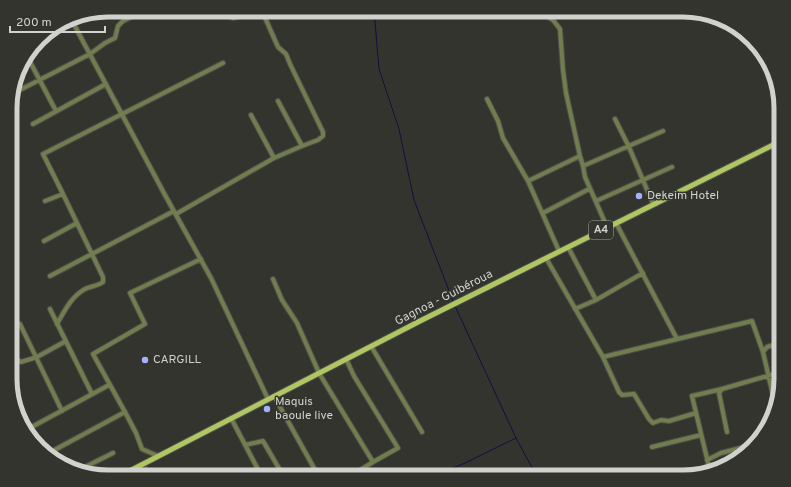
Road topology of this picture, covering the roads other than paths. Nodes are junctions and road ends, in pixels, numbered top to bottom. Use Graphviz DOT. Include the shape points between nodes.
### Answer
graph roads {
  1 [pos="131,17"];
  2 [pos="265,17"];
  3 [pos="547,17"];
  4 [pos="73,24"];
  5 [pos="90,54"];
  6 [pos="30,61"];
  7 [pos="223,63"];
  8 [pos="40,80"];
  9 [pos="106,84"];
  10 [pos="19,91"];
  11 [pos="487,99"];
  12 [pos="278,101"];
  13 [pos="56,111"];
  14 [pos="122,114"];
  15 [pos="250,115"];
  16 [pos="615,119"];
  17 [pos="33,124"];
  18 [pos="663,131"];
  19 [pos="774,145"];
  20 [pos="302,146"];
  21 [pos="629,147"];
  22 [pos="580,156"];
  23 [pos="274,158"];
  24 [pos="584,166"];
  25 [pos="672,167"];
  26 [pos="644,179"];
  27 [pos="528,181"];
  28 [pos="589,189"];
  29 [pos="63,194"];
  30 [pos="45,201"];
  31 [pos="596,201"];
  32 [pos="654,204"];
  33 [pos="175,213"];
  34 [pos="543,213"];
  35 [pos="77,223"];
  36 [pos="616,223"];
  37 [pos="607,227"];
  38 [pos="44,241"];
  39 [pos="568,247"];
  40 [pos="559,251"];
  41 [pos="93,254"];
  42 [pos="201,258"];
  43 [pos="546,258"];
  44 [pos="643,273"];
  45 [pos="50,276"];
  46 [pos="273,279"];
  47 [pos="596,300"];
  48 [pos="50,308"];
  49 [pos="575,309"];
  50 [pos="20,324"];
  51 [pos="57,324"];
  52 [pos="677,339"];
  53 [pos="66,341"];
  54 [pos="774,345"];
  55 [pos="371,346"];
  56 [pos="763,352"];
  57 [pos="36,357"];
  58 [pos="603,357"];
  59 [pos="346,359"];
  60 [pos="17,360"];
  61 [pos="319,373"];
  62 [pos="774,374"];
  63 [pos="768,376"];
  64 [pos="109,385"];
  65 [pos="722,389"];
  66 [pos="92,394"];
  67 [pos="772,394"];
  68 [pos="274,396"];
  69 [pos="268,399"];
  70 [pos="62,411"];
  71 [pos="125,412"];
  72 [pos="696,413"];
  73 [pos="232,418"];
  74 [pos="31,428"];
  75 [pos="422,432"];
  76 [pos="727,432"];
  77 [pos="701,435"];
  78 [pos="245,445"];
  79 [pos="652,447"];
  80 [pos="744,447"];
  81 [pos="52,451"];
  82 [pos="113,453"];
  83 [pos="158,456"];
  84 [pos="707,460"];
  85 [pos="373,462"];
  86 [pos="709,466"];
  87 [pos="85,467"];
  88 [pos="131,470"];
  89 [pos="258,470"];
  90 [pos="280,470"];
  91 [pos="314,470"];
  92 [pos="361,470"];
  1 -- 5 [label="street" via="118,26 115,38 105,42"];
  2 -- 20 [label="street" via="278,47 286,54 323,132 323,136 318,140"];
  3 -- 22 [label="street" via="560,29 563,70"];
  4 -- 5 [label="street"];
  5 -- 8 [label="street"];
  5 -- 9 [label="street"];
  6 -- 8 [label="street"];
  7 -- 14 [label="street"];
  8 -- 10 [label="street"];
  8 -- 13 [label="street"];
  9 -- 13 [label="street"];
  9 -- 14 [label="street"];
  11 -- 27 [label="street" via="503,138"];
  12 -- 20 [label="street"];
  13 -- 17 [label="street"];
  14 -- 29 [label="street" via="43,154"];
  14 -- 33 [label="street"];
  15 -- 23 [label="street"];
  16 -- 21 [label="street"];
  18 -- 21 [label="street"];
  19 -- 32 [label="main road, Gagnoa - Guibéroua / A4"];
  20 -- 23 [label="street"];
  21 -- 24 [label="street"];
  21 -- 26 [label="street"];
  22 -- 24 [label="street"];
  22 -- 27 [label="street"];
  23 -- 33 [label="street"];
  24 -- 28 [label="street"];
  25 -- 26 [label="street"];
  26 -- 31 [label="street"];
  26 -- 32 [label="street"];
  27 -- 34 [label="street"];
  28 -- 31 [label="street"];
  28 -- 34 [label="street"];
  29 -- 30 [label="street"];
  29 -- 35 [label="street"];
  31 -- 37 [label="street"];
  32 -- 36 [label="main road, Gagnoa - Guibéroua / A4"];
  33 -- 41 [label="street"];
  33 -- 42 [label="street"];
  34 -- 40 [label="street"];
  35 -- 38 [label="street"];
  35 -- 41 [label="street"];
  36 -- 37 [label="main road, Gagnoa - Guibéroua / A4"];
  36 -- 44 [label="street"];
  37 -- 39 [label="main road, Gagnoa - Guibéroua / A4"];
  39 -- 40 [label="main road, Gagnoa - Guibéroua / A4"];
  39 -- 47 [label="street"];
  40 -- 43 [label="main road, Gagnoa - Guibéroua / A4"];
  41 -- 45 [label="street"];
  41 -- 51 [label="street" via="104,277 103,282 82,291 70,302"];
  42 -- 64 [label="street" via="130,293 145,324 93,354"];
  42 -- 69 [label="street"];
  43 -- 49 [label="street"];
  43 -- 55 [label="main road, Gagnoa - Guibéroua / A4"];
  44 -- 47 [label="street"];
  44 -- 52 [label="street"];
  46 -- 61 [label="street" via="282,300 297,323"];
  47 -- 49 [label="street"];
  48 -- 51 [label="street"];
  49 -- 58 [label="street"];
  50 -- 57 [label="street"];
  51 -- 53 [label="street"];
  52 -- 56 [label="street" via="752,321"];
  52 -- 58 [label="street"];
  53 -- 57 [label="street"];
  53 -- 66 [label="street"];
  54 -- 56 [label="street" via="767,347"];
  55 -- 59 [label="main road, Gagnoa - Guibéroua / A4"];
  55 -- 75 [label="street"];
  56 -- 63 [label="street"];
  57 -- 60 [label="street" via="21,362"];
  57 -- 70 [label="street"];
  58 -- 72 [label="street" via="619,392 622,395 634,394 653,423"];
  59 -- 61 [label="main road, Gagnoa - Guibéroua / A4"];
  59 -- 85 [label="street" via="398,448"];
  61 -- 68 [label="main road, Gagnoa - Guibéroua / A4"];
  61 -- 85 [label="street"];
  62 -- 63 [label="street"];
  63 -- 65 [label="street"];
  63 -- 67 [label="street"];
  64 -- 66 [label="street"];
  64 -- 71 [label="street"];
  65 -- 72 [label="street" via="692,396"];
  65 -- 76 [label="street" via="718,393"];
  66 -- 70 [label="street"];
  68 -- 69 [label="main road, Gagnoa - Guibéroua / A4"];
  68 -- 91 [label="street"];
  69 -- 73 [label="main road, Gagnoa - Guibéroua / A4"];
  70 -- 74 [label="street"];
  71 -- 81 [label="street"];
  71 -- 83 [label="street" via="142,449"];
  72 -- 77 [label="street"];
  73 -- 78 [label="street"];
  73 -- 83 [label="main road, Gagnoa - Guibéroua / A4"];
  77 -- 79 [label="street"];
  77 -- 84 [label="street"];
  78 -- 89 [label="street"];
  78 -- 90 [label="street" via="263,441"];
  80 -- 84 [label="street"];
  82 -- 87 [label="street"];
  83 -- 88 [label="main road, Gagnoa - Guibéroua / A4"];
  84 -- 86 [label="street"];
  85 -- 92 [label="street"];
}
